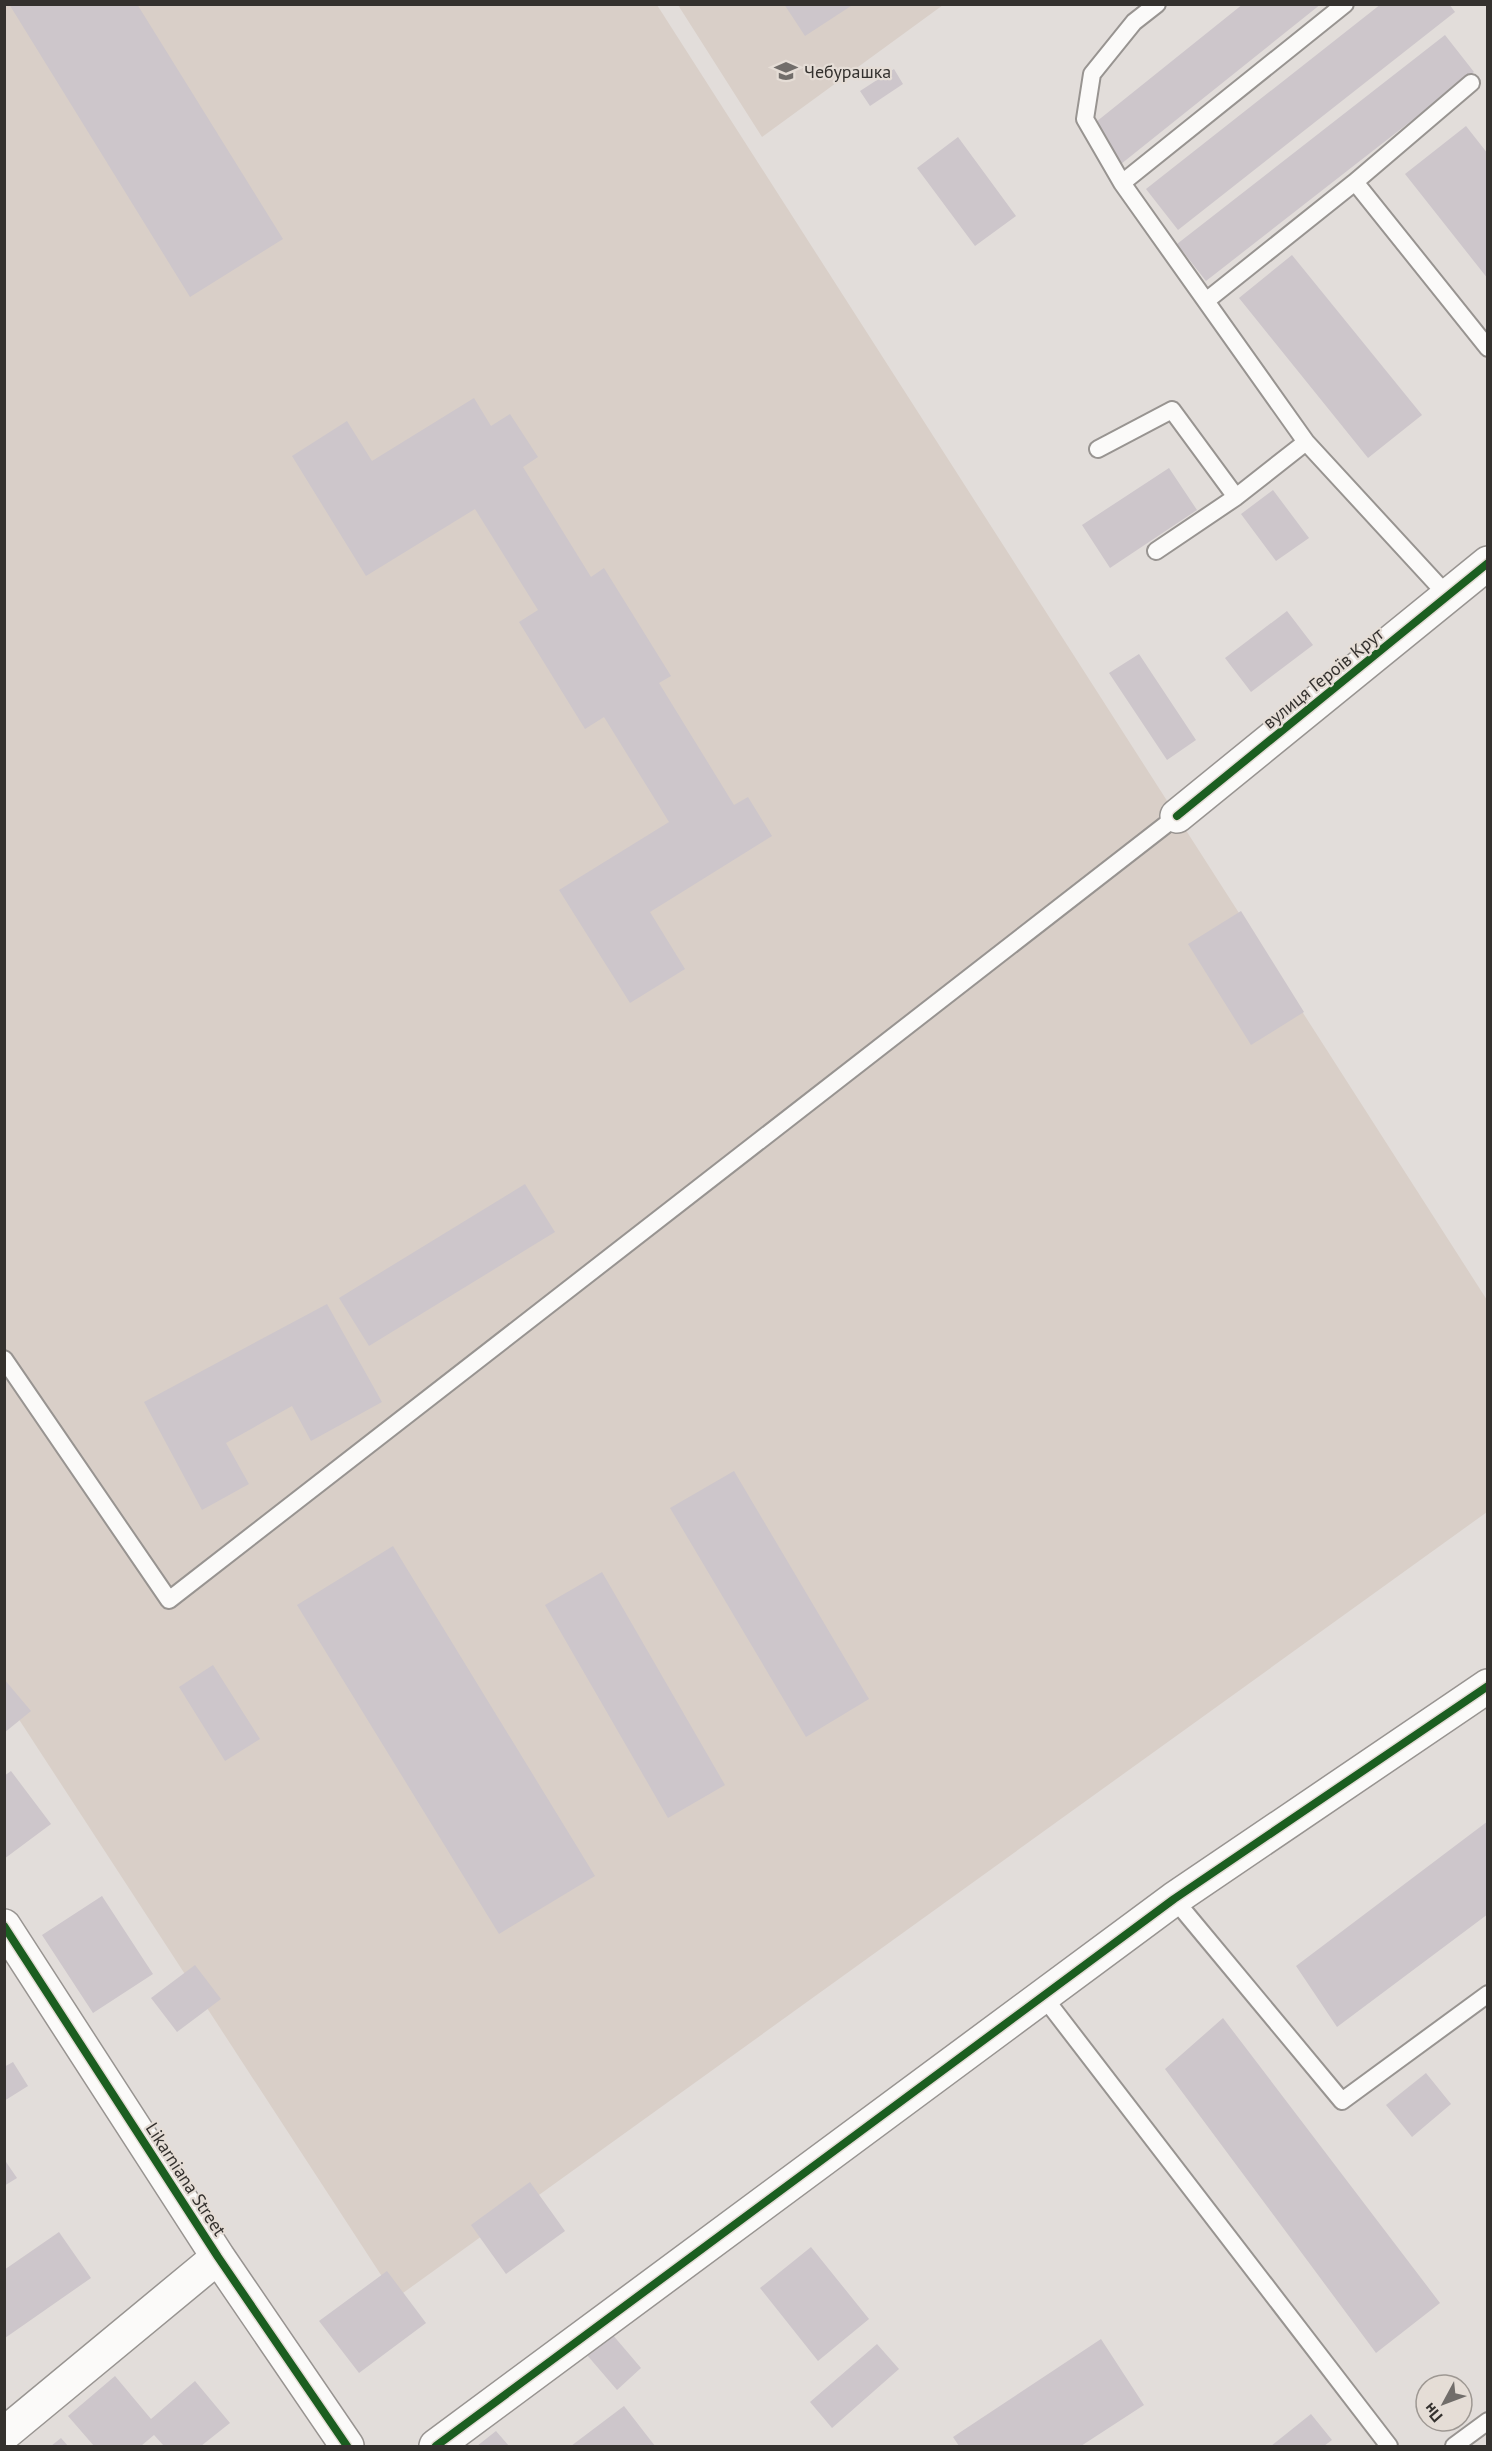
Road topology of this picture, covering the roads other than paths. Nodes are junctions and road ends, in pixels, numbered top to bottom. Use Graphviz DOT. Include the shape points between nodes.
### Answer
graph roads {
  1 [pos="1157,4"];
  2 [pos="1345,4"];
  3 [pos="1471,83"];
  4 [pos="1355,182"];
  5 [pos="1122,183"];
  6 [pos="1206,301"];
  7 [pos="1488,348"];
  8 [pos="1306,442"];
  9 [pos="1098,449"];
  10 [pos="1236,496"];
  11 [pos="1156,551"];
  12 [pos="1488,563"];
  13 [pos="1447,595"];
  14 [pos="1177,816"];
  15 [pos="4,1359"];
  16 [pos="1488,1686"];
  17 [pos="1174,1899"];
  18 [pos="4,1926"];
  19 [pos="1488,1994"];
  20 [pos="1043,1996"];
  21 [pos="218,2257"];
  22 [pos="1488,2421"];
  23 [pos="4,2434"];
  24 [pos="347,2446"];
  25 [pos="435,2446"];
  26 [pos="1389,2446"];
  27 [pos="1454,2446"];
  1 -- 5 [label="lane" via="1134,22 1092,74 1085,119"];
  2 -- 5 [label="lane"];
  3 -- 4 [label="lane"];
  4 -- 6 [label="lane"];
  4 -- 7 [label="lane"];
  5 -- 6 [label="lane"];
  6 -- 8 [label="lane"];
  8 -- 10 [label="lane"];
  8 -- 13 [label="lane"];
  9 -- 10 [label="lane" via="1172,410"];
  10 -- 11 [label="lane"];
  12 -- 13 [label="street, вулиця Героїв Крут"];
  13 -- 14 [label="street, вулиця Героїв Крут"];
  14 -- 15 [label="lane" via="169,1600"];
  16 -- 17 [label="street"];
  17 -- 19 [label="lane" via="1342,2101"];
  17 -- 20 [label="street"];
  18 -- 21 [label="street, Likarniana Street"];
  20 -- 25 [label="street"];
  20 -- 26 [label="lane"];
  21 -- 23 [label="street"];
  21 -- 24 [label="street, Likarniana Street"];
  22 -- 27 [label="lane"];
}
